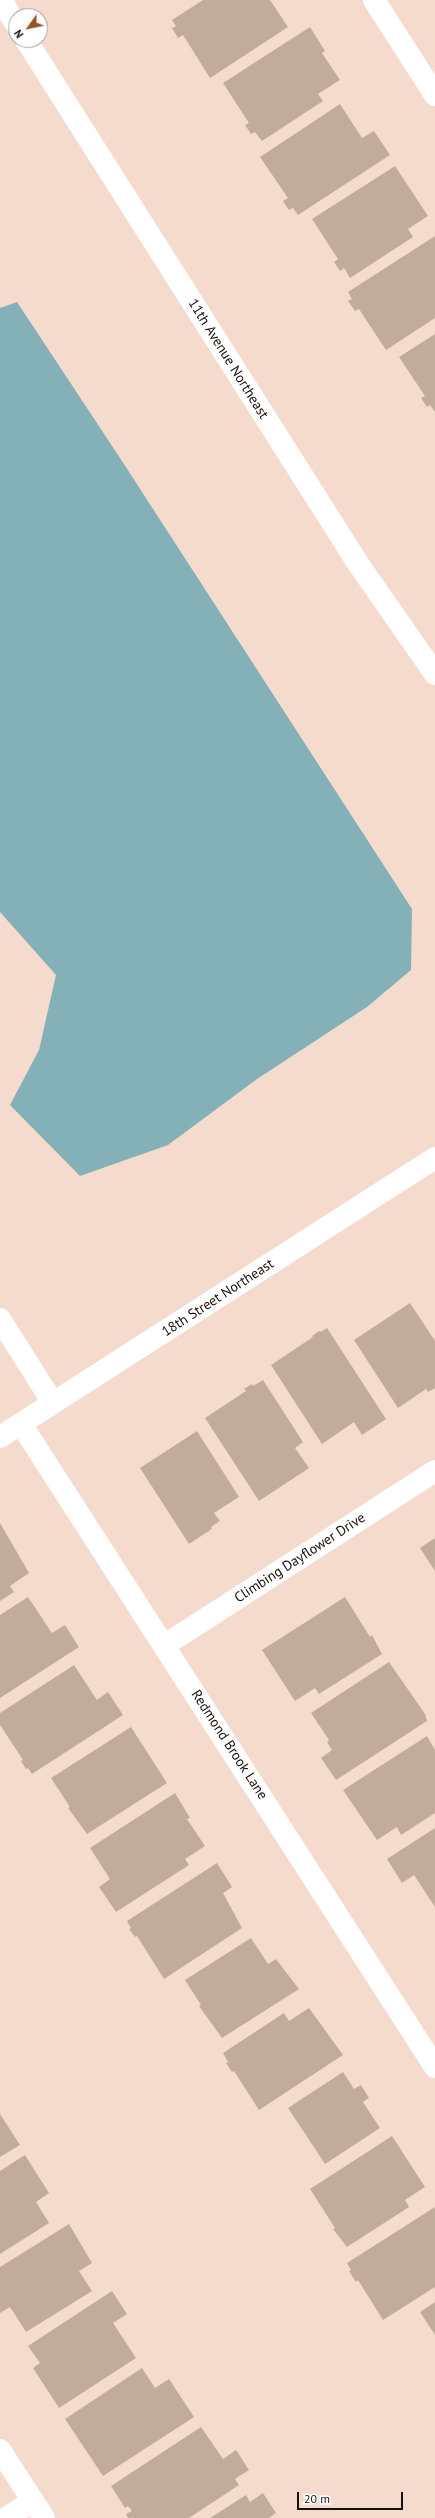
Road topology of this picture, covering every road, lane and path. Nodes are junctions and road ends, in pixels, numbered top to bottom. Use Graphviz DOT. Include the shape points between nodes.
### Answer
graph roads {
  1 [pos="1,0"];
  2 [pos="374,0"];
  3 [pos="8,11"];
  4 [pos="31,48"];
  5 [pos="435,95"];
  6 [pos="435,674"];
  7 [pos="435,1158"];
  8 [pos="0,1319"];
  9 [pos="53,1403"];
  10 [pos="21,1424"];
  11 [pos="0,1437"];
  12 [pos="435,1471"];
  13 [pos="165,1645"];
  14 [pos="435,2067"];
  15 [pos="0,2450"];
  16 [pos="38,2509"];
  17 [pos="6,2518"];
  1 -- 3 [label="street"];
  2 -- 5 [label="street"];
  4 -- 6 [label="street, 11th Avenue Northeast" via="359,565"];
  7 -- 9 [label="street, 18th Street Northeast"];
  8 -- 9 [label="street"];
  9 -- 10 [label="street, 18th Street Northeast"];
  10 -- 11 [label="street, 18th Street Northeast"];
  10 -- 13 [label="street, Redmond Brook Lane"];
  12 -- 13 [label="street, Climbing Dayflower Drive"];
  13 -- 14 [label="street, Redmond Brook Lane"];
  15 -- 16 [label="street"];
  16 -- 17 [label="street"];
}
